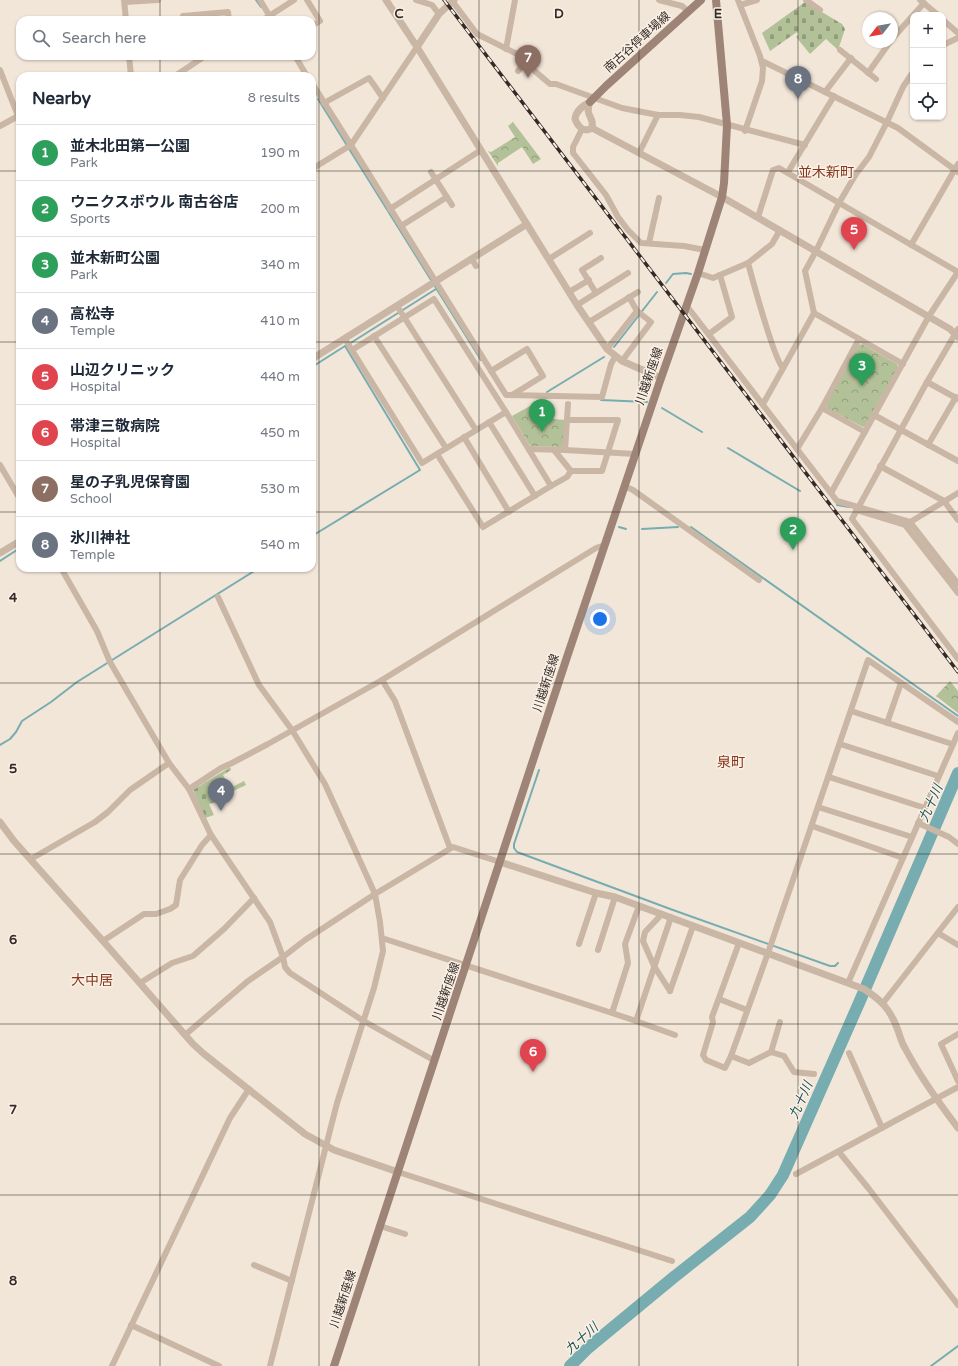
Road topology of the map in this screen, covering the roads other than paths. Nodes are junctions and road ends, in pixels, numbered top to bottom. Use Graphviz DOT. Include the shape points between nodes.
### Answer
graph roads {
  1 [pos="158,0"];
  2 [pos="260,0"];
  3 [pos="294,0"];
  4 [pos="307,0"];
  5 [pos="386,0"];
  6 [pos="416,0"];
  7 [pos="515,0"];
  8 [pos="659,0"];
  9 [pos="701,0"];
  10 [pos="716,0"];
  11 [pos="757,0"];
  12 [pos="806,0"];
  13 [pos="124,1"];
  14 [pos="454,1"];
  15 [pos="739,2"];
  16 [pos="922,2"];
  17 [pos="820,10"];
  18 [pos="688,11"];
  19 [pos="934,12"];
  20 [pos="439,14"];
  21 [pos="126,16"];
  22 [pos="183,16"];
  23 [pos="228,16"];
  24 [pos="267,16"];
  25 [pos="271,16"];
  26 [pos="946,23"];
  27 [pos="316,24"];
  28 [pos="898,32"];
  29 [pos="958,33"];
  30 [pos="958,38"];
  31 [pos="946,44"];
  32 [pos="417,47"];
  33 [pos="886,48"];
  34 [pos="506,49"];
  35 [pos="840,50"];
  36 [pos="850,58"];
  37 [pos="129,60"];
  38 [pos="199,60"];
  39 [pos="297,60"];
  40 [pos="762,61"];
  41 [pos="526,62"];
  42 [pos="0,70"];
  43 [pos="518,71"];
  44 [pos="130,72"];
  45 [pos="181,72"];
  46 [pos="305,72"];
  47 [pos="868,72"];
  48 [pos="910,76"];
  49 [pos="876,78"];
  50 [pos="316,90"];
  51 [pos="825,92"];
  52 [pos="834,96"];
  53 [pos="383,98"];
  54 [pos="592,100"];
  55 [pos="324,103"];
  56 [pos="16,109"];
  57 [pos="588,113"];
  58 [pos="658,115"];
  59 [pos="575,116"];
  60 [pos="16,118"];
  61 [pos="887,122"];
  62 [pos="0,126"];
  63 [pos="727,126"];
  64 [pos="592,128"];
  65 [pos="582,129"];
  66 [pos="746,131"];
  67 [pos="351,145"];
  68 [pos="805,145"];
  69 [pos="481,150"];
  70 [pos="639,153"];
  71 [pos="316,167"];
  72 [pos="957,168"];
  73 [pos="431,172"];
  74 [pos="788,172"];
  75 [pos="436,179"];
  76 [pos="447,197"];
  77 [pos="722,197"];
  78 [pos="659,198"];
  79 [pos="839,203"];
  80 [pos="452,205"];
  81 [pos="390,209"];
  82 [pos="758,217"];
  83 [pos="527,224"];
  84 [pos="401,226"];
  85 [pos="780,230"];
  86 [pos="590,233"];
  87 [pos="649,243"];
  88 [pos="911,245"];
  89 [pos="705,250"];
  90 [pos="816,251"];
  91 [pos="601,258"];
  92 [pos="472,259"];
  93 [pos="549,259"];
  94 [pos="748,263"];
  95 [pos="476,266"];
  96 [pos="958,272"];
  97 [pos="698,273"];
  98 [pos="628,274"];
  99 [pos="720,275"];
  100 [pos="589,280"];
  101 [pos="435,282"];
  102 [pos="569,292"];
  103 [pos="638,292"];
  104 [pos="596,293"];
  105 [pos="629,297"];
  106 [pos="577,304"];
  107 [pos="686,305"];
  108 [pos="397,306"];
  109 [pos="637,311"];
  110 [pos="814,313"];
  111 [pos="929,316"];
  112 [pos="404,317"];
  113 [pos="589,322"];
  114 [pos="957,333"];
  115 [pos="709,334"];
  116 [pos="374,336"];
  117 [pos="345,339"];
  118 [pos="859,339"];
  119 [pos="607,349"];
  120 [pos="352,350"];
  121 [pos="316,357"];
  122 [pos="615,357"];
  123 [pos="622,361"];
  124 [pos="902,364"];
  125 [pos="783,368"];
  126 [pos="491,371"];
  127 [pos="661,378"];
  128 [pos="927,382"];
  129 [pos="512,395"];
  130 [pos="957,398"];
  131 [pos="568,404"];
  132 [pos="763,404"];
  133 [pos="822,408"];
  134 [pos="506,412"];
  135 [pos="874,416"];
  136 [pos="567,420"];
  137 [pos="489,422"];
  138 [pos="476,430"];
  139 [pos="900,430"];
  140 [pos="865,432"];
  141 [pos="464,438"];
  142 [pos="928,445"];
  143 [pos="446,448"];
  144 [pos="528,449"];
  145 [pos="797,449"];
  146 [pos="554,450"];
  147 [pos="565,450"];
  148 [pos="608,452"];
  149 [pos="437,454"];
  150 [pos="635,454"];
  151 [pos="958,461"];
  152 [pos="0,465"];
  153 [pos="880,466"];
  154 [pos="572,471"];
  155 [pos="551,486"];
  156 [pos="624,486"];
  157 [pos="16,492"];
  158 [pos="958,492"];
  159 [pos="832,493"];
  160 [pos="535,496"];
  161 [pos="944,501"];
  162 [pos="857,508"];
  163 [pos="509,512"];
  164 [pos="958,520"];
  165 [pos="908,524"];
  166 [pos="16,543"];
  167 [pos="605,545"];
  168 [pos="0,553"];
  169 [pos="63,572"];
  170 [pos="759,580"];
  171 [pos="955,583"];
  172 [pos="958,593"];
  173 [pos="218,597"];
  174 [pos="958,659"];
  175 [pos="382,680"];
  176 [pos="901,683"];
  177 [pos="851,711"];
  178 [pos="887,722"];
  179 [pos="958,722"];
  180 [pos="292,730"];
  181 [pos="958,733"];
  182 [pos="840,744"];
  183 [pos="952,744"];
  184 [pos="169,763"];
  185 [pos="938,776"];
  186 [pos="829,777"];
  187 [pos="189,789"];
  188 [pos="818,807"];
  189 [pos="925,808"];
  190 [pos="0,822"];
  191 [pos="918,823"];
  192 [pos="812,826"];
  193 [pos="211,835"];
  194 [pos="912,838"];
  195 [pos="958,844"];
  196 [pos="450,848"];
  197 [pos="903,858"];
  198 [pos="31,859"];
  199 [pos="500,862"];
  200 [pos="596,893"];
  201 [pos="375,894"];
  202 [pos="615,897"];
  203 [pos="254,898"];
  204 [pos="639,906"];
  205 [pos="958,907"];
  206 [pos="662,914"];
  207 [pos="671,917"];
  208 [pos="693,926"];
  209 [pos="938,932"];
  210 [pos="382,938"];
  211 [pos="103,941"];
  212 [pos="739,943"];
  213 [pos="579,944"];
  214 [pos="958,945"];
  215 [pos="598,950"];
  216 [pos="768,953"];
  217 [pos="283,957"];
  218 [pos="467,965"];
  219 [pos="654,966"];
  220 [pos="140,983"];
  221 [pos="852,984"];
  222 [pos="719,999"];
  223 [pos="883,1003"];
  224 [pos="747,1010"];
  225 [pos="612,1013"];
  226 [pos="362,1020"];
  227 [pos="636,1021"];
  228 [pos="780,1022"];
  229 [pos="958,1034"];
  230 [pos="185,1035"];
  231 [pos="675,1035"];
  232 [pos="771,1052"];
  233 [pos="849,1053"];
  234 [pos="731,1056"];
  235 [pos="435,1061"];
  236 [pos="814,1074"];
  237 [pos="958,1082"];
  238 [pos="958,1087"];
  239 [pos="249,1089"];
  240 [pos="935,1099"];
  241 [pos="882,1128"];
  242 [pos="958,1128"];
  243 [pos="326,1146"];
  244 [pos="839,1152"];
  245 [pos="398,1172"];
  246 [pos="796,1174"];
  247 [pos="380,1226"];
  248 [pos="405,1234"];
  249 [pos="672,1261"];
  250 [pos="254,1265"];
  251 [pos="292,1281"];
  252 [pos="958,1305"];
  253 [pos="131,1325"];
  254 [pos="112,1366"];
  255 [pos="219,1366"];
  256 [pos="270,1366"];
  257 [pos="334,1366"];
  1 -- 13 [label="street"];
  2 -- 24 [label="street"];
  3 -- 25 [label="street"];
  4 -- 27 [label="street" via="320,21"];
  5 -- 32 [label="street"];
  6 -- 20 [label="street" via="432,5"];
  7 -- 34 [label="street"];
  8 -- 18 [label="street" via="682,6"];
  9 -- 18 [label="main road, 南古谷停車場線"];
  10 -- 63 [label="main road, 川越新座線"];
  11 -- 15 [label="street"];
  12 -- 17 [label="street"];
  13 -- 21 [label="street"];
  14 -- 20 [label="street"];
  14 -- 34 [label="street" via="477,34"];
  15 -- 40 [label="street"];
  16 -- 19 [label="street"];
  16 -- 28 [label="street"];
  18 -- 54 [label="main road, 南古谷停車場線"];
  20 -- 32 [label="street"];
  22 -- 23 [label="street" via="228,12"];
  26 -- 29 [label="street"];
  30 -- 31 [label="street"];
  32 -- 53 [label="street"];
  32 -- 69 [label="street"];
  33 -- 47 [label="street"];
  34 -- 41 [label="street" via="521,56"];
  35 -- 36 [label="street"];
  36 -- 47 [label="street"];
  36 -- 51 [label="street"];
  37 -- 44 [label="street"];
  38 -- 45 [label="street"];
  39 -- 46 [label="street"];
  40 -- 51 [label="street"];
  40 -- 66 [label="street" via="762,81"];
  41 -- 43 [label="street"];
  41 -- 54 [label="street" via="550,84 556,84"];
  42 -- 56 [label="street"];
  47 -- 49 [label="street"];
  48 -- 61 [label="street"];
  50 -- 55 [label="street"];
  51 -- 52 [label="street"];
  52 -- 61 [label="street"];
  52 -- 68 [label="street"];
  53 -- 55 [label="street" via="369,78"];
  53 -- 67 [label="street"];
  54 -- 57 [label="street"];
  54 -- 58 [label="street"];
  54 -- 59 [label="street"];
  55 -- 67 [label="street"];
  57 -- 59 [label="street"];
  57 -- 64 [label="street" via="593,122"];
  58 -- 63 [label="street" via="699,117"];
  58 -- 70 [label="street"];
  59 -- 65 [label="street"];
  60 -- 62 [label="street"];
  61 -- 72 [label="street"];
  61 -- 79 [label="street" via="869,157"];
  63 -- 66 [label="street"];
  63 -- 77 [label="main road, 川越新座線"];
  64 -- 65 [label="street"];
  64 -- 70 [label="street"];
  65 -- 87 [label="street" via="573,146 573,153 606,195 628,230 641,242"];
  66 -- 68 [label="street"];
  67 -- 71 [label="street"];
  67 -- 81 [label="street"];
  68 -- 74 [label="street"];
  69 -- 75 [label="street"];
  69 -- 83 [label="street"];
  70 -- 77 [label="street"];
  72 -- 88 [label="street"];
  73 -- 75 [label="street"];
  74 -- 79 [label="street"];
  74 -- 82 [label="street" via="779,168 773,170"];
  75 -- 76 [label="street"];
  75 -- 81 [label="street"];
  76 -- 80 [label="street"];
  76 -- 84 [label="street"];
  77 -- 82 [label="street"];
  77 -- 89 [label="main road, 川越新座線"];
  78 -- 87 [label="street"];
  79 -- 88 [label="street"];
  79 -- 90 [label="street"];
  81 -- 84 [label="street"];
  82 -- 85 [label="street"];
  83 -- 92 [label="street"];
  83 -- 93 [label="street"];
  84 -- 101 [label="street"];
  85 -- 90 [label="street"];
  85 -- 94 [label="street" via="772,244"];
  86 -- 93 [label="street"];
  87 -- 89 [label="street"];
  88 -- 96 [label="street"];
  89 -- 97 [label="main road, 川越新座線"];
  90 -- 110 [label="street" via="804,273"];
  90 -- 111 [label="street"];
  91 -- 100 [label="street" via="582,270"];
  92 -- 95 [label="street"];
  92 -- 101 [label="street"];
  93 -- 102 [label="street"];
  94 -- 99 [label="street"];
  94 -- 125 [label="street" via="779,363"];
  96 -- 111 [label="street"];
  97 -- 99 [label="street" via="713,278"];
  97 -- 107 [label="main road, 川越新座線"];
  98 -- 104 [label="street"];
  99 -- 115 [label="street" via="732,317"];
  100 -- 102 [label="street"];
  100 -- 104 [label="street"];
  101 -- 108 [label="street"];
  101 -- 126 [label="street"];
  102 -- 106 [label="street"];
  103 -- 105 [label="street"];
  104 -- 106 [label="street"];
  105 -- 109 [label="street"];
  105 -- 113 [label="street"];
  106 -- 113 [label="street"];
  107 -- 115 [label="street"];
  107 -- 127 [label="main road, 川越新座線"];
  108 -- 112 [label="street"];
  108 -- 117 [label="street"];
  109 -- 119 [label="street"];
  109 -- 123 [label="street" via="651,322"];
  110 -- 118 [label="street"];
  110 -- 125 [label="street"];
  111 -- 114 [label="street"];
  111 -- 124 [label="street"];
  112 -- 116 [label="street"];
  112 -- 134 [label="street" via="434,299"];
  112 -- 138 [label="street"];
  113 -- 119 [label="street"];
  114 -- 128 [label="street"];
  115 -- 132 [label="street"];
  116 -- 120 [label="street"];
  116 -- 143 [label="street"];
  117 -- 120 [label="street"];
  117 -- 121 [label="street"];
  118 -- 124 [label="street"];
  118 -- 133 [label="street"];
  119 -- 122 [label="street"];
  120 -- 149 [label="street" via="422,463"];
  122 -- 123 [label="street"];
  122 -- 129 [label="street" via="602,397"];
  123 -- 127 [label="street"];
  124 -- 135 [label="street"];
  125 -- 132 [label="street"];
  126 -- 129 [label="street" via="506,395"];
  126 -- 129 [label="street" via="527,349 543,376"];
  127 -- 150 [label="main road, 川越新座線"];
  128 -- 130 [label="street"];
  128 -- 139 [label="street"];
  130 -- 142 [label="street"];
  131 -- 136 [label="street"];
  132 -- 145 [label="street"];
  133 -- 140 [label="street"];
  133 -- 145 [label="street"];
  134 -- 137 [label="street"];
  134 -- 144 [label="street"];
  135 -- 139 [label="street"];
  135 -- 140 [label="street"];
  136 -- 147 [label="street"];
  136 -- 148 [label="street" via="618,420"];
  137 -- 138 [label="street"];
  137 -- 160 [label="street"];
  138 -- 141 [label="street"];
  139 -- 142 [label="street"];
  139 -- 153 [label="street"];
  140 -- 159 [label="street"];
  141 -- 143 [label="street"];
  141 -- 163 [label="street"];
  142 -- 151 [label="street"];
  143 -- 149 [label="street"];
  144 -- 146 [label="street"];
  144 -- 155 [label="street"];
  145 -- 159 [label="street"];
  146 -- 147 [label="street"];
  146 -- 154 [label="street"];
  147 -- 148 [label="street"];
  148 -- 150 [label="street"];
  148 -- 154 [label="street" via="602,471"];
  149 -- 163 [label="street" via="483,527"];
  150 -- 156 [label="main road, 川越新座線"];
  152 -- 157 [label="street"];
  153 -- 161 [label="street"];
  153 -- 162 [label="street"];
  154 -- 155 [label="street"];
  155 -- 160 [label="street"];
  156 -- 167 [label="main road, 川越新座線"];
  156 -- 170 [label="street"];
  158 -- 161 [label="street"];
  159 -- 162 [label="street" via="837,501"];
  160 -- 163 [label="street"];
  161 -- 164 [label="street"];
  161 -- 165 [label="street"];
  162 -- 165 [label="street"];
  162 -- 174 [label="street" via="852,516 853,521"];
  165 -- 171 [label="street"];
  166 -- 168 [label="street"];
  167 -- 175 [label="street" via="596,548"];
  167 -- 199 [label="main road, 川越新座線"];
  169 -- 184 [label="street" via="97,631 110,662"];
  171 -- 172 [label="street"];
  173 -- 180 [label="street" via="259,686"];
  175 -- 180 [label="street"];
  175 -- 196 [label="street" via="395,701"];
  176 -- 177 [label="street" via="868,660"];
  176 -- 178 [label="street"];
  176 -- 179 [label="street"];
  177 -- 178 [label="street"];
  177 -- 182 [label="street"];
  178 -- 183 [label="street"];
  180 -- 187 [label="street" via="221,768"];
  180 -- 201 [label="street" via="324,784"];
  181 -- 183 [label="street"];
  182 -- 185 [label="street"];
  182 -- 186 [label="street"];
  183 -- 185 [label="street"];
  184 -- 187 [label="street"];
  184 -- 198 [label="street" via="130,790 95,822"];
  185 -- 189 [label="street"];
  186 -- 188 [label="street"];
  186 -- 189 [label="street"];
  187 -- 193 [label="street"];
  188 -- 192 [label="street"];
  188 -- 194 [label="street"];
  189 -- 191 [label="street"];
  190 -- 198 [label="street"];
  191 -- 194 [label="street"];
  191 -- 195 [label="street" via="949,836"];
  192 -- 197 [label="street"];
  192 -- 216 [label="street"];
  193 -- 203 [label="street"];
  193 -- 211 [label="street" via="180,880 176,905 156,914 144,914"];
  194 -- 197 [label="street"];
  196 -- 199 [label="street" via="456,847"];
  196 -- 201 [label="street"];
  197 -- 221 [label="street"];
  198 -- 211 [label="street"];
  199 -- 200 [label="street"];
  199 -- 218 [label="main road, 川越新座線"];
  200 -- 202 [label="street"];
  200 -- 213 [label="street"];
  201 -- 210 [label="street"];
  201 -- 217 [label="street" via="312,934"];
  202 -- 204 [label="street"];
  202 -- 215 [label="street"];
  203 -- 217 [label="street" via="270,922"];
  203 -- 220 [label="street" via="193,956 172,963"];
  204 -- 206 [label="street"];
  204 -- 225 [label="street" via="625,944 628,963"];
  205 -- 209 [label="street"];
  206 -- 207 [label="street"];
  206 -- 219 [label="street" via="646,932 643,941"];
  207 -- 208 [label="street"];
  207 -- 219 [label="street"];
  208 -- 212 [label="street"];
  208 -- 219 [label="street" via="670,991"];
  209 -- 214 [label="street"];
  209 -- 223 [label="street"];
  210 -- 218 [label="street"];
  210 -- 226 [label="street" via="384,951"];
  211 -- 220 [label="street"];
  212 -- 216 [label="street"];
  212 -- 222 [label="street"];
  216 -- 221 [label="street"];
  216 -- 224 [label="street"];
  217 -- 226 [label="street" via="285,966 295,978"];
  217 -- 230 [label="street" via="248,982"];
  218 -- 225 [label="street"];
  218 -- 235 [label="main road, 川越新座線"];
  219 -- 227 [label="street"];
  220 -- 230 [label="street"];
  221 -- 223 [label="street"];
  222 -- 224 [label="street"];
  222 -- 234 [label="street" via="703,1055 706,1060 725,1068"];
  223 -- 240 [label="street" via="894,1019 905,1049"];
  224 -- 234 [label="street"];
  225 -- 227 [label="street"];
  226 -- 235 [label="street"];
  226 -- 243 [label="street"];
  227 -- 231 [label="street"];
  228 -- 232 [label="street"];
  229 -- 237 [label="street" via="941,1044"];
  230 -- 239 [label="street" via="204,1054"];
  232 -- 234 [label="street" via="749,1063"];
  232 -- 236 [label="street" via="784,1056 794,1072"];
  233 -- 241 [label="street"];
  235 -- 245 [label="main road, 川越新座線"];
  238 -- 240 [label="street"];
  239 -- 243 [label="street" via="305,1134"];
  239 -- 253 [label="street" via="230,1118"];
  240 -- 241 [label="street"];
  240 -- 242 [label="street"];
  241 -- 244 [label="street"];
  243 -- 245 [label="street"];
  243 -- 251 [label="street"];
  244 -- 246 [label="street"];
  244 -- 252 [label="street"];
  245 -- 247 [label="main road, 川越新座線"];
  245 -- 249 [label="street"];
  247 -- 248 [label="street"];
  247 -- 257 [label="main road, 川越新座線"];
  250 -- 251 [label="street"];
  251 -- 256 [label="street"];
  253 -- 254 [label="street"];
  253 -- 255 [label="street"];
}
